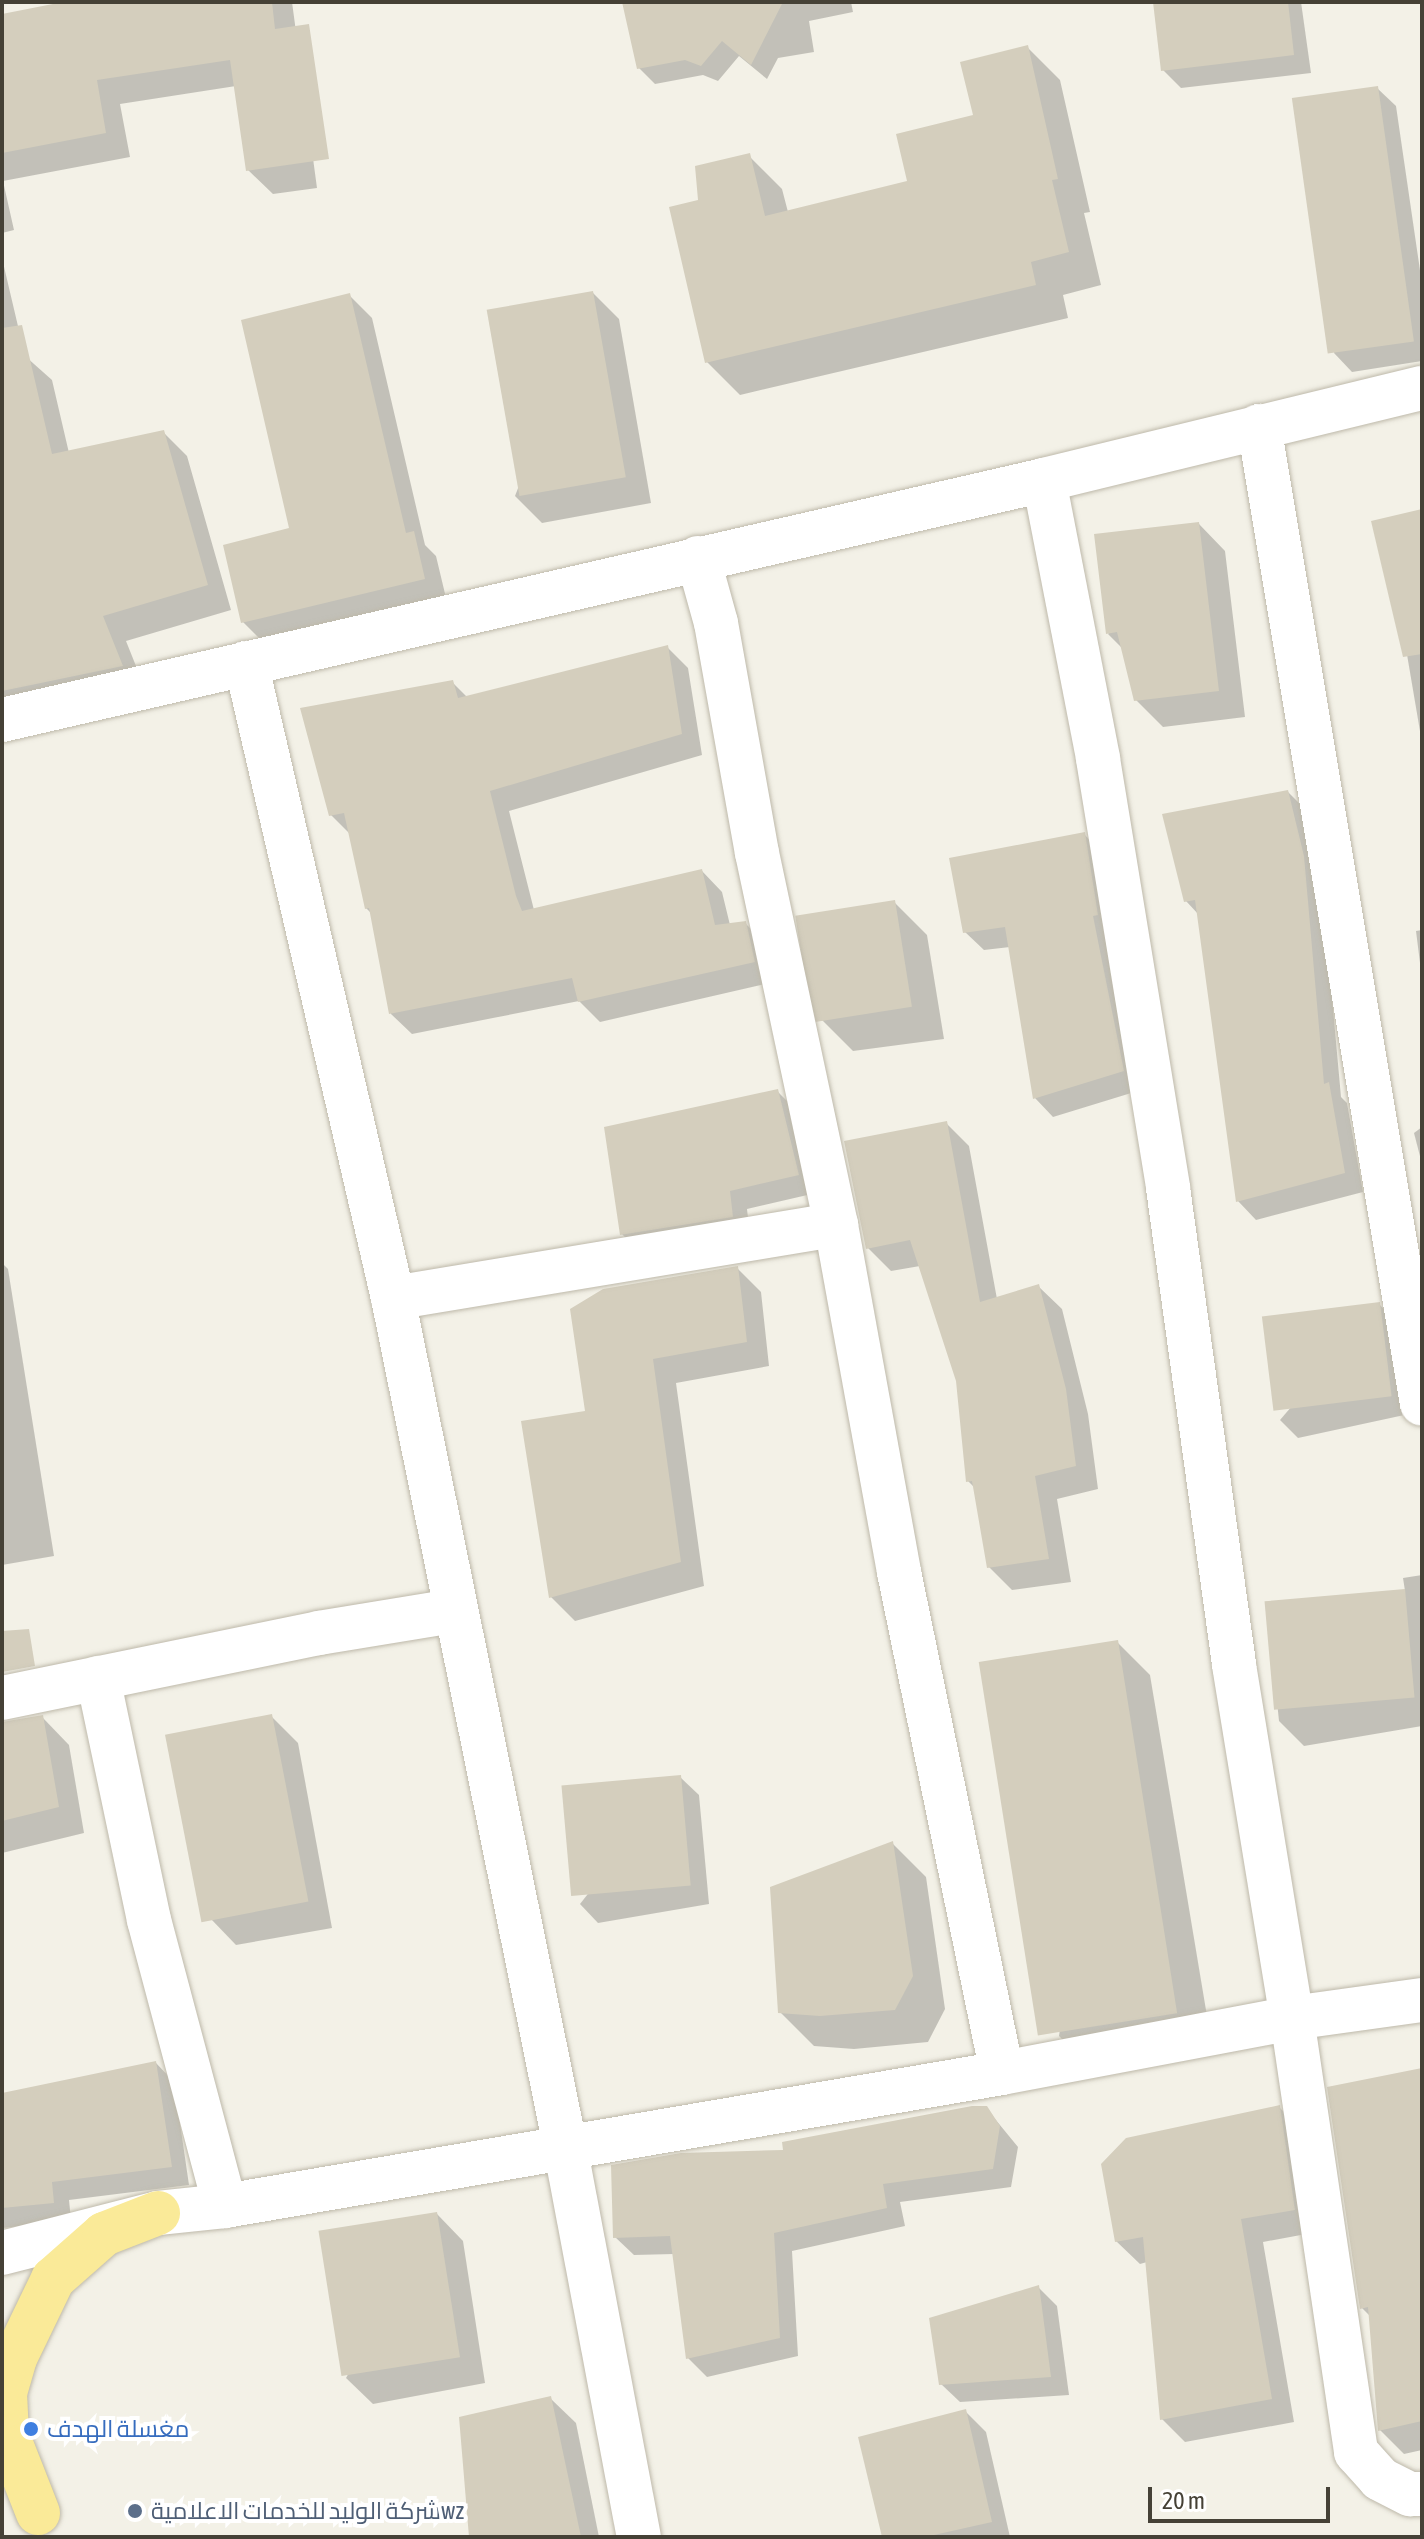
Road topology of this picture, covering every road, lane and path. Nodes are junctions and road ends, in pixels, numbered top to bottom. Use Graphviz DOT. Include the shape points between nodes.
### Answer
graph roads {
  1 [pos="1422,388"];
  2 [pos="1259,426"];
  3 [pos="1044,480"];
  4 [pos="698,558"];
  5 [pos="246,663"];
  6 [pos="2,720"];
  7 [pos="836,1225"];
  8 [pos="393,1298"];
  9 [pos="1422,1404"];
  10 [pos="454,1611"];
  11 [pos="98,1678"];
  12 [pos="2,1698"];
  13 [pos="1422,2000"];
  14 [pos="1292,2018"];
  15 [pos="1002,2073"];
  16 [pos="565,2146"];
  17 [pos="225,2206"];
  18 [pos="158,2213"];
  19 [pos="2,2253"];
  20 [pos="2,2480"];
  21 [pos="1422,2494"];
  22 [pos="50,2525"];
  23 [pos="639,2537"];
  1 -- 2 [label="street"];
  2 -- 3 [label="street"];
  2 -- 9 [label="street"];
  3 -- 4 [label="street"];
  3 -- 14 [label="street" via="1098,759 1168,1188 1234,1665"];
  4 -- 5 [label="street"];
  4 -- 7 [label="street" via="716,623 757,853"];
  5 -- 6 [label="street"];
  5 -- 8 [label="street"];
  7 -- 8 [label="street"];
  7 -- 15 [label="street" via="899,1572"];
  8 -- 10 [label="street"];
  10 -- 11 [label="street"];
  10 -- 16 [label="street"];
  11 -- 12 [label="street"];
  11 -- 17 [label="street" via="149,1920"];
  13 -- 14 [label="street"];
  14 -- 15 [label="street"];
  14 -- 21 [label="street" via="1356,2452 1380,2479 1410,2494"];
  15 -- 16 [label="street"];
  16 -- 17 [label="street"];
  16 -- 23 [label="street"];
  17 -- 18 [label="street"];
  18 -- 19 [label="street"];
  18 -- 22 [label="main road" via="104,2234 53,2279 15,2358 5,2393 7,2434"];
  20 -- 22 [label="main road"];
}
